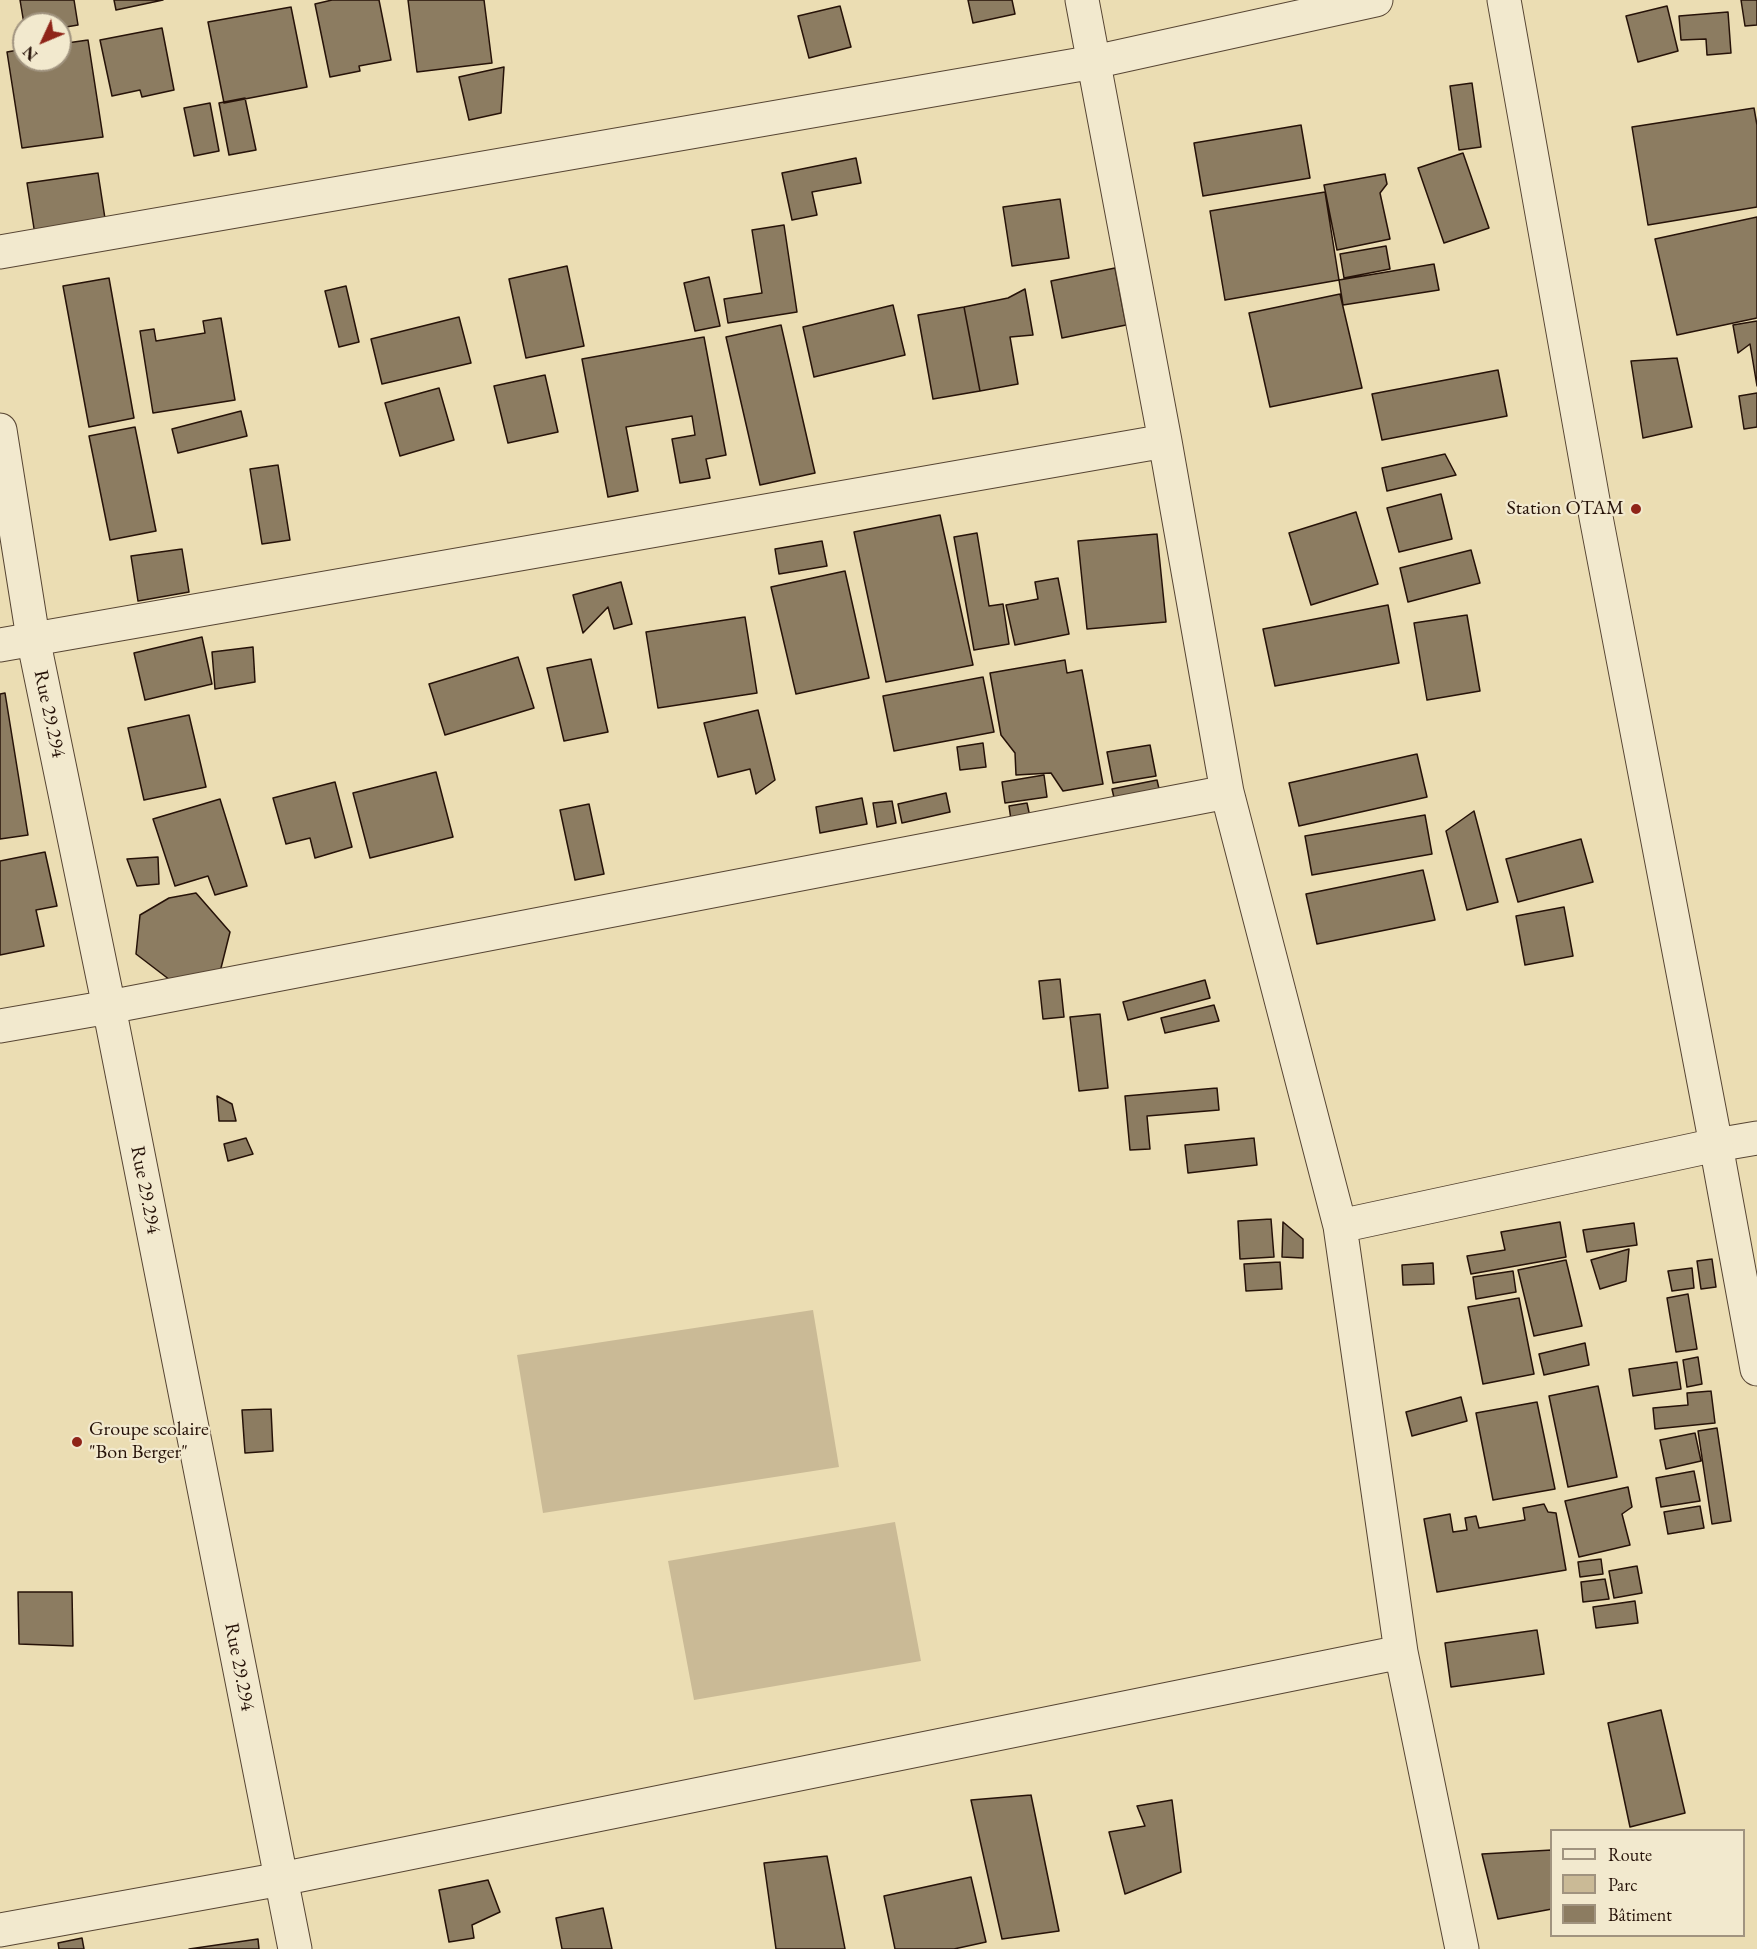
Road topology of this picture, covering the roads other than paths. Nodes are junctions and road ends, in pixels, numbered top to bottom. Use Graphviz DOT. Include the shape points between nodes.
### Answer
graph roads {
  1 [pos="1083,0"];
  2 [pos="1376,0"];
  3 [pos="1504,0"];
  4 [pos="1094,62"];
  5 [pos="0,252"];
  6 [pos="0,430"];
  7 [pos="1165,441"];
  8 [pos="33,639"];
  9 [pos="0,645"];
  10 [pos="1227,792"];
  11 [pos="109,1007"];
  12 [pos="0,1026"];
  13 [pos="1757,1138"];
  14 [pos="1716,1145"];
  15 [pos="1340,1226"];
  16 [pos="1757,1369"];
  17 [pos="1401,1652"];
  18 [pos="281,1879"];
  19 [pos="0,1930"];
  20 [pos="295,1949"];
  21 [pos="1462,1949"];
  1 -- 4 [label="street"];
  2 -- 4 [label="street"];
  3 -- 14 [label="street" via="1596,517"];
  4 -- 5 [label="street"];
  4 -- 7 [label="street"];
  6 -- 8 [label="street, Rue 29.294"];
  7 -- 8 [label="street"];
  7 -- 10 [label="street"];
  8 -- 9 [label="street"];
  8 -- 11 [label="street, Rue 29.294"];
  10 -- 11 [label="street"];
  10 -- 15 [label="street"];
  11 -- 12 [label="street"];
  11 -- 18 [label="street, Rue 29.294"];
  13 -- 14 [label="street"];
  14 -- 15 [label="street"];
  14 -- 16 [label="street"];
  15 -- 17 [label="street"];
  17 -- 18 [label="street"];
  17 -- 21 [label="street"];
  18 -- 19 [label="street"];
  18 -- 20 [label="street, Rue 29.294"];
}
